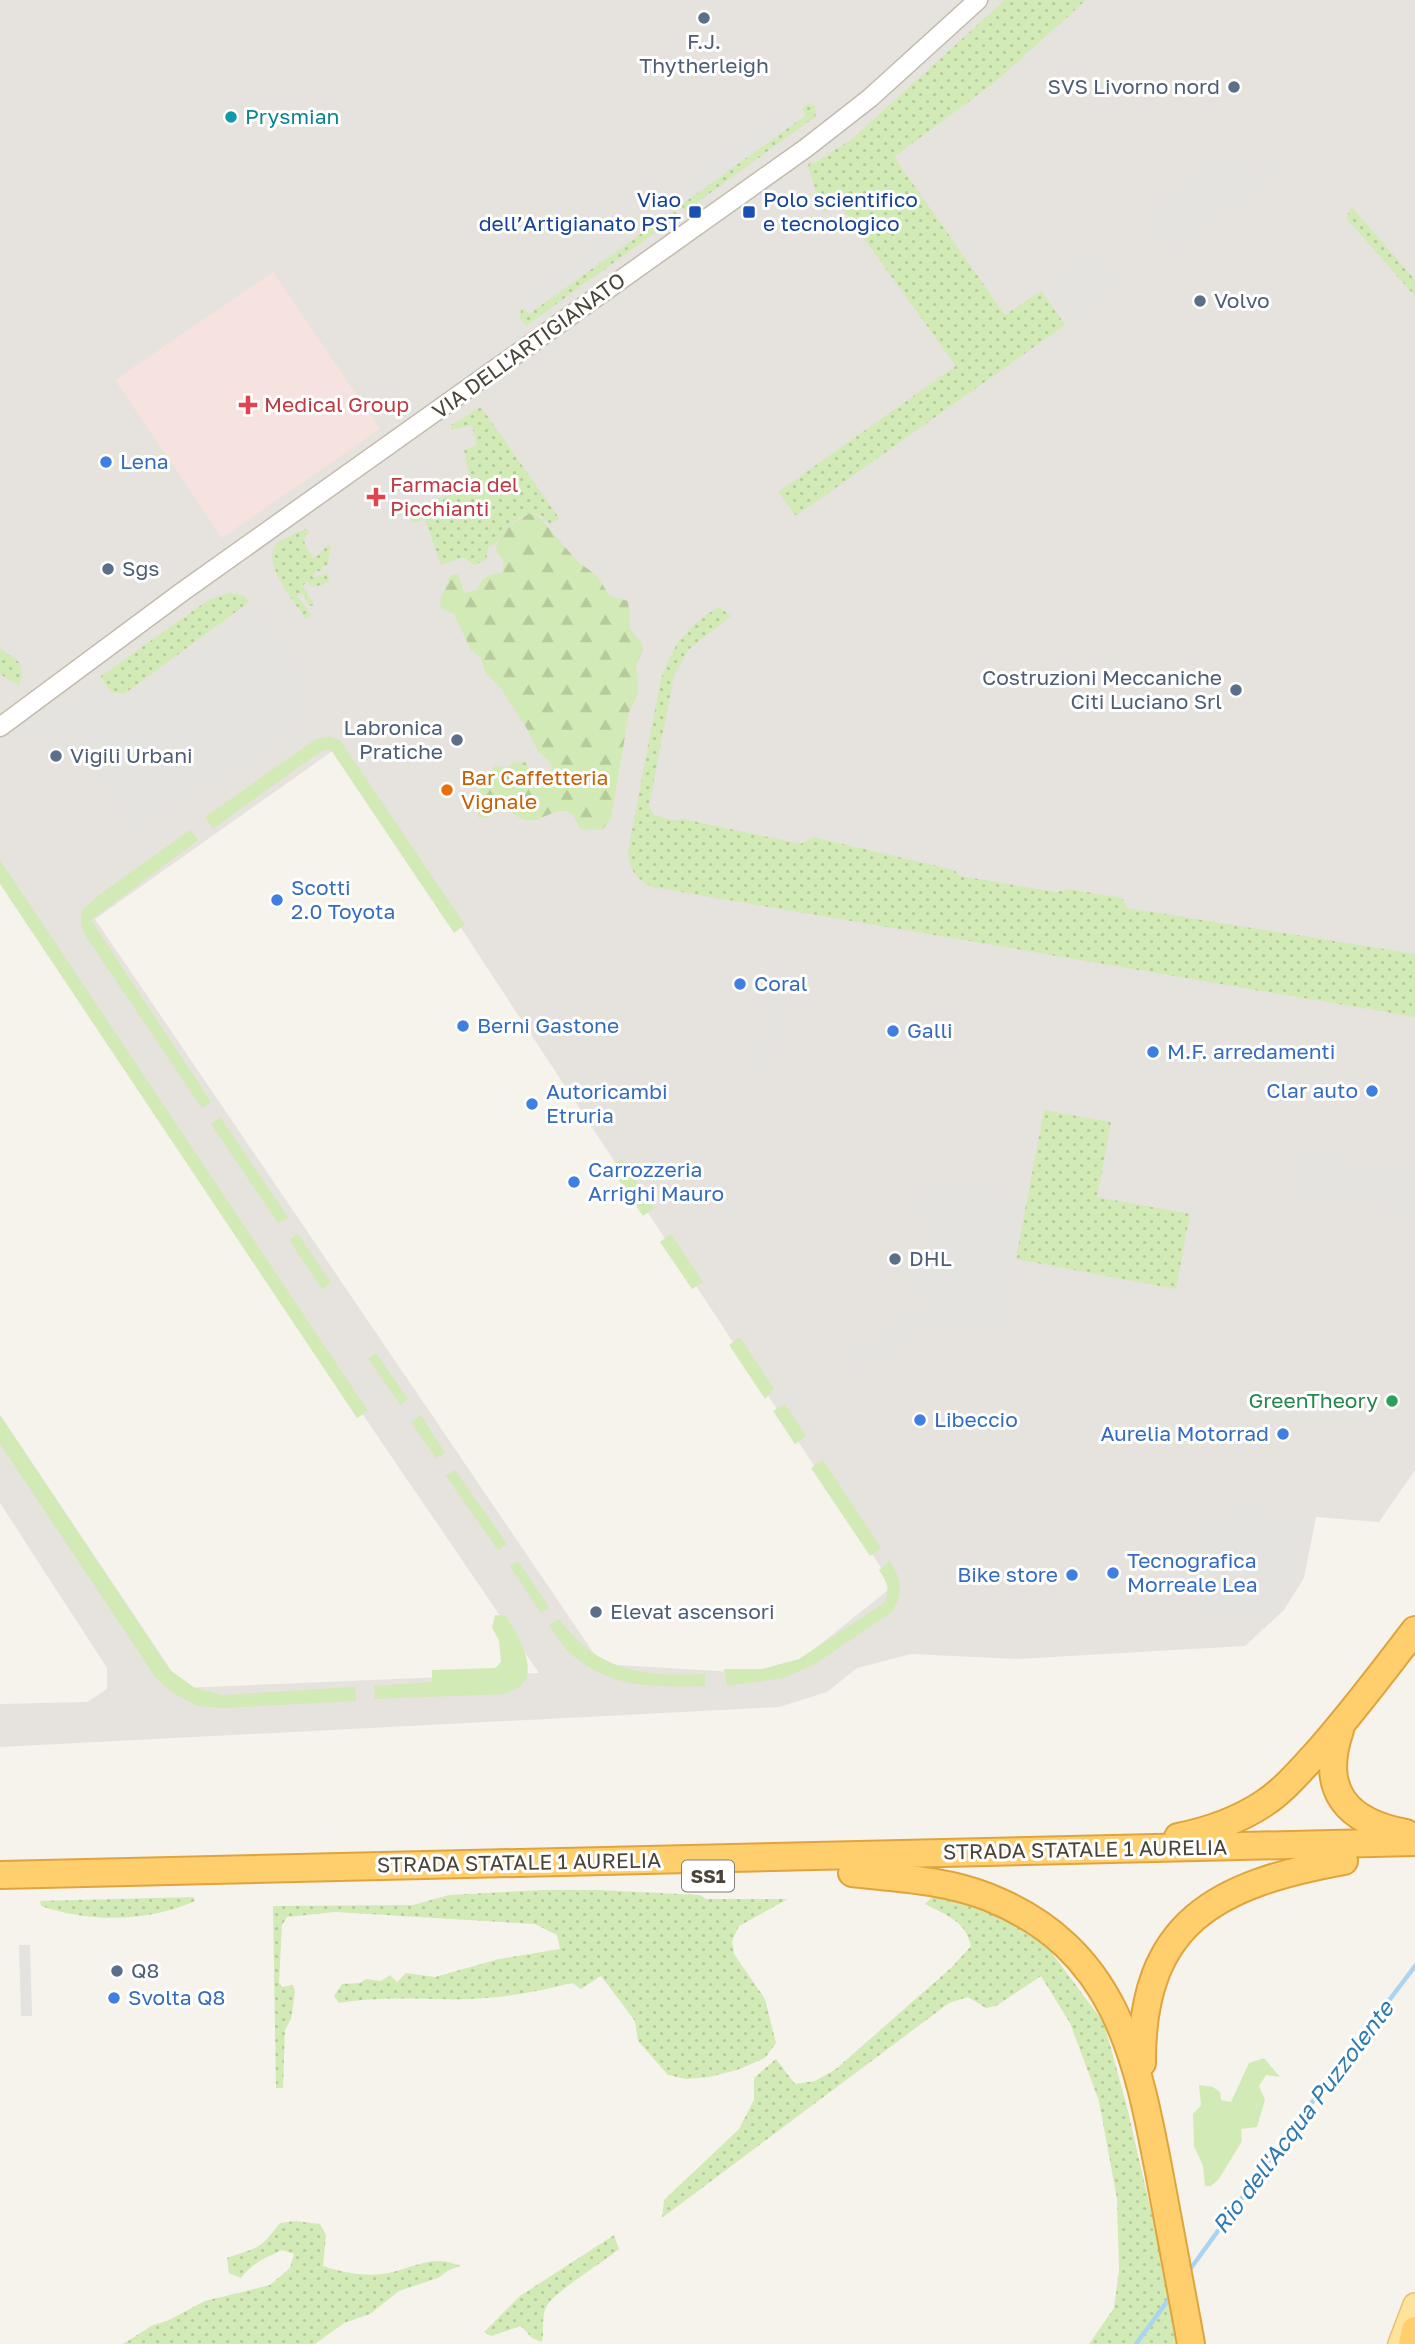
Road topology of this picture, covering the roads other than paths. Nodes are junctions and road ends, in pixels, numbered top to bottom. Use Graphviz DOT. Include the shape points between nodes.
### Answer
graph roads {
  1 [pos="978,0"];
  2 [pos="0,727"];
  3 [pos="1415,1630"];
  4 [pos="1342,1725"];
  5 [pos="1415,1834"];
  6 [pos="1415,1842"];
  7 [pos="1078,1850"];
  8 [pos="1415,1859"];
  9 [pos="1344,1861"];
  10 [pos="852,1873"];
  11 [pos="0,1875"];
  12 [pos="0,1892"];
  13 [pos="1144,2093"];
  14 [pos="1415,2305"];
  15 [pos="1415,2330"];
  16 [pos="1191,2344"];
  17 [pos="1399,2344"];
  18 [pos="1412,2344"];
  1 -- 2 [label="street, VIA DELL'ARTIGIANATO" via="806,148 181,592"];
  3 -- 4 [label="highway"];
  4 -- 5 [label="highway" via="1332,1758 1335,1783 1345,1803 1379,1827"];
  4 -- 7 [label="highway" via="1290,1782 1235,1820 1180,1836"];
  6 -- 7 [label="highway, STRADA STATALE 1 AURELIA / SS1"];
  7 -- 11 [label="highway, STRADA STATALE 1 AURELIA / SS1"];
  8 -- 9 [label="highway, STRADA STATALE 1 AURELIA / SS1"];
  9 -- 10 [label="highway, STRADA STATALE 1 AURELIA / SS1"];
  9 -- 13 [label="highway" via="1282,1874 1232,1892 1180,1934 1158,1970 1146,2003"];
  10 -- 12 [label="highway, STRADA STATALE 1 AURELIA / SS1"];
  10 -- 13 [label="highway" via="971,1892 1045,1928 1082,1964 1110,2002"];
  13 -- 16 [label="highway"];
  14 -- 17 [label="main road"];
  15 -- 18 [label="highway"];
}
